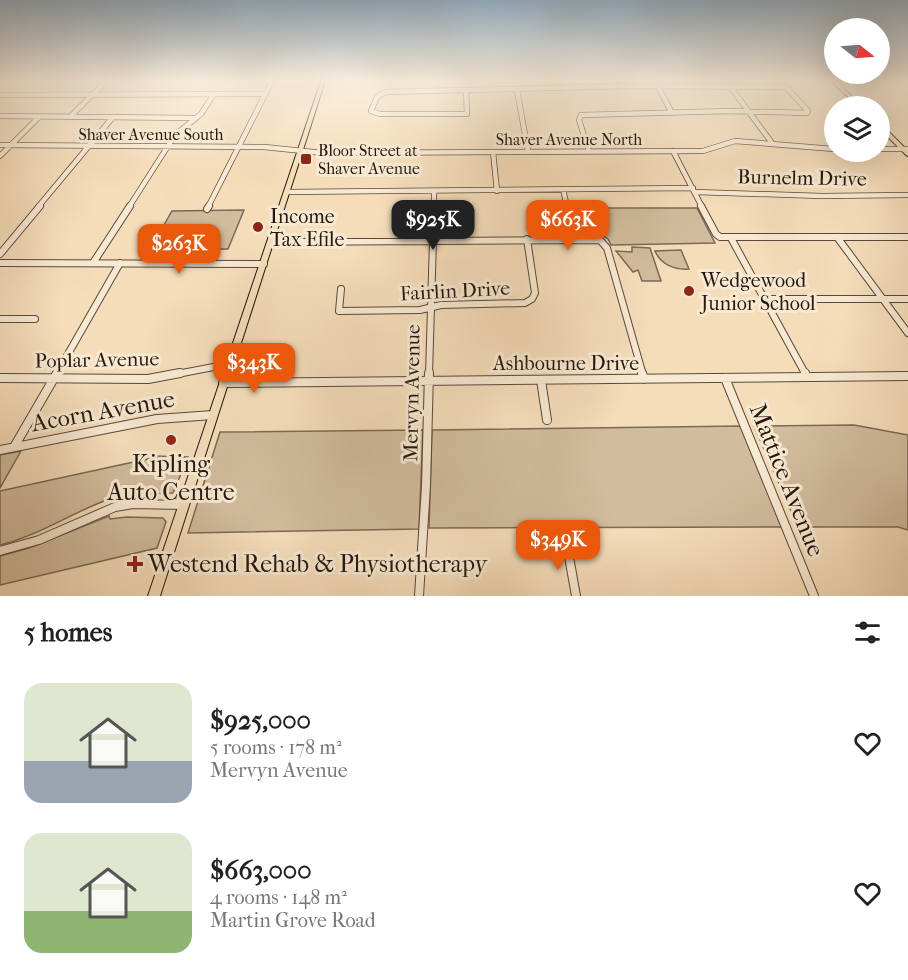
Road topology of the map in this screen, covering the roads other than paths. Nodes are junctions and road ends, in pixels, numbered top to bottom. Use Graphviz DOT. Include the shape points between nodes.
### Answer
graph roads {
  1 [pos="78,109"];
  2 [pos="203,109"];
  3 [pos="257,109"];
  4 [pos="314,109"];
  5 [pos="373,109"];
  6 [pos="467,109"];
  7 [pos="520,109"];
  8 [pos="670,109"];
  9 [pos="806,109"];
  10 [pos="749,111"];
  11 [pos="672,113"];
  12 [pos="0,116"];
  13 [pos="39,117"];
  14 [pos="70,117"];
  15 [pos="113,117"];
  16 [pos="196,118"];
  17 [pos="890,136"];
  18 [pos="772,143"];
  19 [pos="0,145"];
  20 [pos="11,145"];
  21 [pos="89,146"];
  22 [pos="168,146"];
  23 [pos="237,147"];
  24 [pos="824,149"];
  25 [pos="890,150"];
  26 [pos="301,151"];
  27 [pos="528,151"];
  28 [pos="589,151"];
  29 [pos="673,151"];
  30 [pos="906,151"];
  31 [pos="493,152"];
  32 [pos="0,156"];
  33 [pos="563,189"];
  34 [pos="694,190"];
  35 [pos="497,191"];
  36 [pos="287,192"];
  37 [pos="434,192"];
  38 [pos="908,195"];
  39 [pos="207,209"];
  40 [pos="837,237"];
  41 [pos="908,237"];
  42 [pos="731,238"];
  43 [pos="432,239"];
  44 [pos="527,239"];
  45 [pos="574,239"];
  46 [pos="271,242"];
  47 [pos="0,254"];
  48 [pos="0,263"];
  49 [pos="93,263"];
  50 [pos="120,263"];
  51 [pos="264,264"];
  52 [pos="341,289"];
  53 [pos="765,299"];
  54 [pos="884,299"];
  55 [pos="908,299"];
  56 [pos="430,308"];
  57 [pos="0,319"];
  58 [pos="35,319"];
  59 [pos="908,333"];
  60 [pos="229,364"];
  61 [pos="908,376"];
  62 [pos="54,377"];
  63 [pos="807,377"];
  64 [pos="0,378"];
  65 [pos="725,378"];
  66 [pos="644,379"];
  67 [pos="429,380"];
  68 [pos="541,380"];
  69 [pos="223,382"];
  70 [pos="213,415"];
  71 [pos="547,420"];
  72 [pos="14,447"];
  73 [pos="0,450"];
  74 [pos="183,505"];
  75 [pos="566,540"];
  76 [pos="0,551"];
  77 [pos="154,596"];
  78 [pos="419,596"];
  79 [pos="576,596"];
  80 [pos="814,596"];
  1 -- 14 [label="street"];
  2 -- 16 [label="street"];
  3 -- 23 [label="street"];
  4 -- 26 [label="main road"];
  5 -- 6 [label="street" via="372,113 467,114"];
  7 -- 27 [label="street"];
  8 -- 11 [label="street"];
  9 -- 10 [label="street" via="807,113"];
  10 -- 11 [label="street"];
  10 -- 18 [label="street"];
  11 -- 28 [label="street" via="581,115 579,120"];
  12 -- 13 [label="street"];
  13 -- 14 [label="street"];
  13 -- 20 [label="street"];
  14 -- 15 [label="street"];
  15 -- 16 [label="street"];
  15 -- 21 [label="street"];
  16 -- 22 [label="street" via="178,130"];
  17 -- 30 [label="main road"];
  18 -- 24 [label="street, Shaver Avenue North"];
  18 -- 29 [label="street, Shaver Avenue North" via="729,142 708,150"];
  19 -- 20 [label="street, Shaver Avenue South"];
  20 -- 21 [label="street, Shaver Avenue South"];
  20 -- 32 [label="street"];
  21 -- 22 [label="street, Shaver Avenue South"];
  21 -- 47 [label="street"];
  22 -- 23 [label="street, Shaver Avenue South"];
  22 -- 49 [label="street"];
  23 -- 26 [label="street, Shaver Avenue South"];
  23 -- 39 [label="street"];
  25 -- 30 [label="street"];
  26 -- 31 [label="street, Shaver Avenue North"];
  26 -- 36 [label="main road"];
  27 -- 28 [label="street, Shaver Avenue North"];
  27 -- 31 [label="street, Shaver Avenue North"];
  28 -- 29 [label="street, Shaver Avenue North"];
  29 -- 34 [label="street"];
  31 -- 35 [label="street"];
  33 -- 34 [label="street, Burnelm Drive"];
  33 -- 35 [label="street, Burnelm Drive"];
  33 -- 45 [label="street"];
  34 -- 38 [label="street, Burnelm Drive" via="822,196"];
  34 -- 42 [label="street" via="718,236"];
  35 -- 37 [label="street, Burnelm Drive"];
  36 -- 37 [label="street, Burnelm Drive"];
  36 -- 46 [label="main road"];
  37 -- 43 [label="street, Mervyn Avenue"];
  40 -- 41 [label="street"];
  40 -- 42 [label="street"];
  40 -- 54 [label="street"];
  42 -- 53 [label="street"];
  43 -- 44 [label="street"];
  43 -- 46 [label="street"];
  43 -- 56 [label="street, Mervyn Avenue"];
  44 -- 45 [label="street"];
  44 -- 56 [label="street, Fairlin Drive" via="535,290 529,302"];
  45 -- 66 [label="street" via="599,240 607,248"];
  46 -- 51 [label="main road"];
  48 -- 49 [label="street"];
  49 -- 50 [label="street"];
  50 -- 51 [label="street"];
  50 -- 62 [label="street"];
  51 -- 60 [label="main road"];
  52 -- 56 [label="street, Fairlin Drive" via="339,311"];
  53 -- 54 [label="street"];
  53 -- 63 [label="street"];
  54 -- 55 [label="street"];
  54 -- 59 [label="street"];
  56 -- 67 [label="street, Mervyn Avenue"];
  57 -- 58 [label="street"];
  60 -- 62 [label="street, Poplar Avenue" via="148,379"];
  60 -- 69 [label="main road"];
  61 -- 63 [label="street, Ashbourne Drive"];
  62 -- 64 [label="street, Poplar Avenue"];
  62 -- 72 [label="street"];
  63 -- 65 [label="street, Ashbourne Drive"];
  65 -- 66 [label="street, Ashbourne Drive"];
  65 -- 80 [label="street, Mattice Avenue"];
  66 -- 68 [label="street, Ashbourne Drive"];
  67 -- 68 [label="street, Ashbourne Drive"];
  67 -- 69 [label="street, Ashbourne Drive"];
  67 -- 78 [label="street, Mervyn Avenue"];
  68 -- 71 [label="street"];
  69 -- 70 [label="main road"];
  70 -- 72 [label="street, Acorn Avenue" via="157,419"];
  70 -- 74 [label="main road"];
  72 -- 73 [label="street, Acorn Avenue"];
  74 -- 76 [label="street" via="115,507 39,540"];
  74 -- 77 [label="main road"];
  75 -- 79 [label="street"];
}
